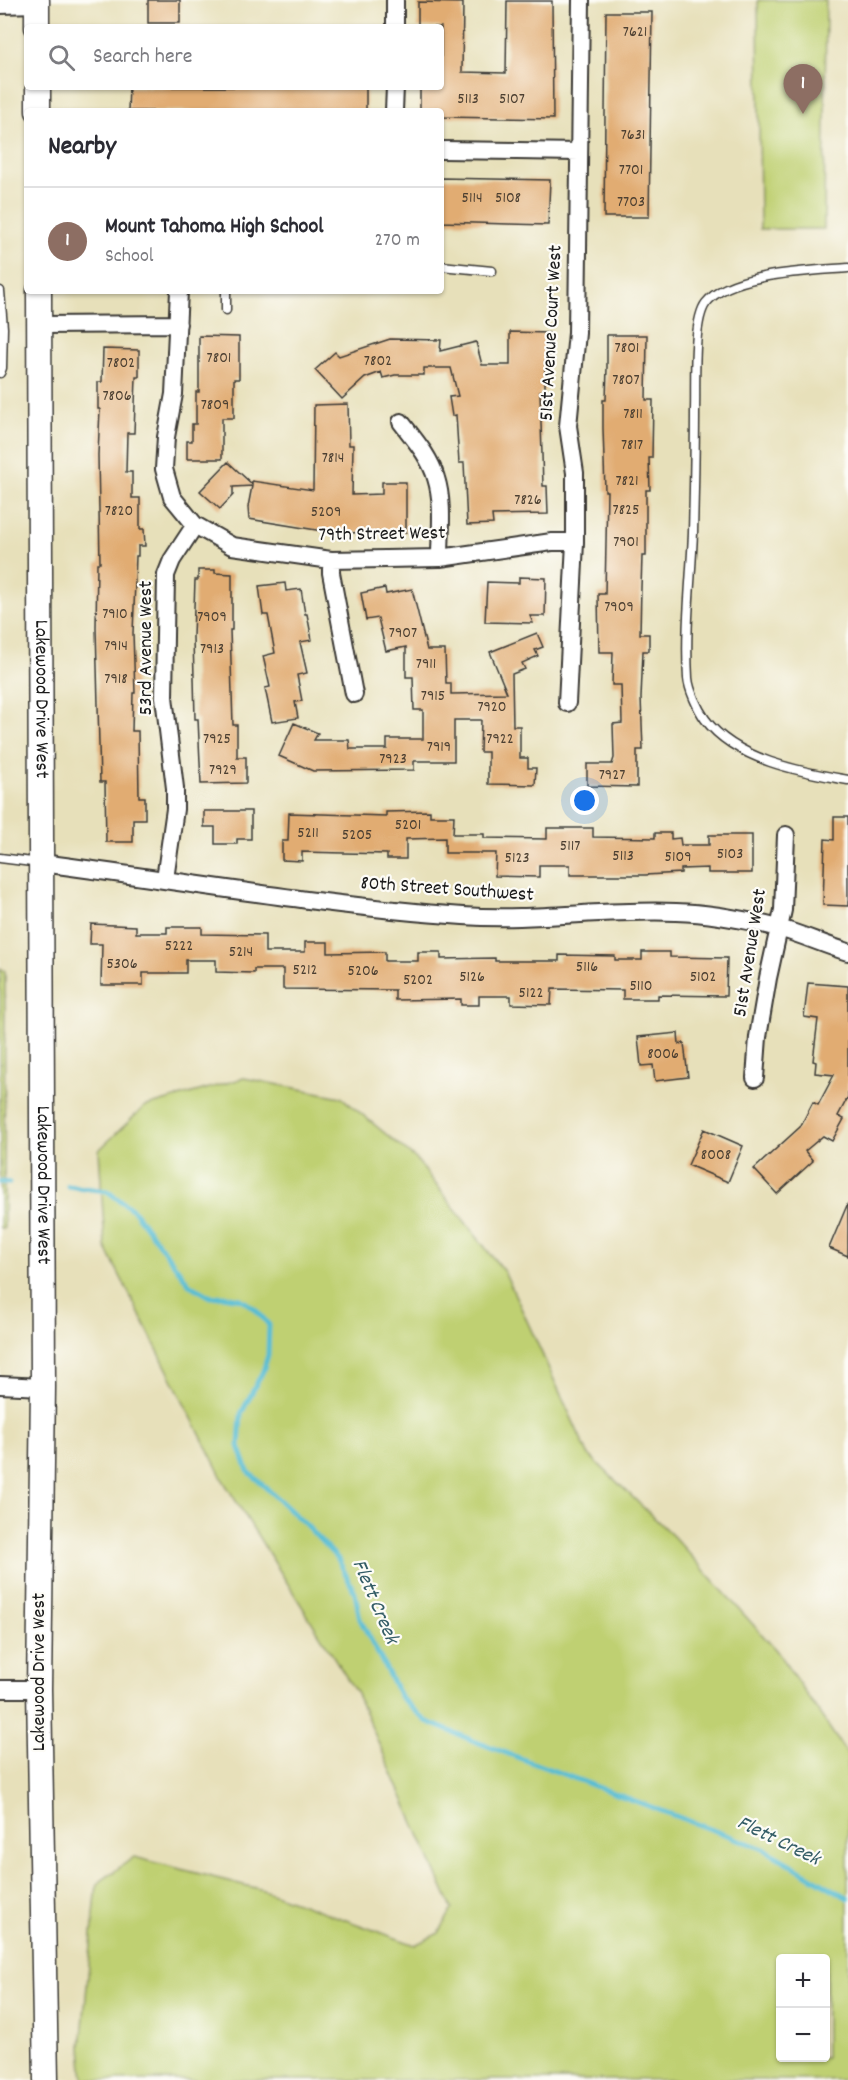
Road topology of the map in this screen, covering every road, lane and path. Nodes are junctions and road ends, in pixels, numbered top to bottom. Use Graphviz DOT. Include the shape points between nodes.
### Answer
graph roads {
  1 [pos="395,0"];
  2 [pos="581,0"];
  3 [pos="0,5"];
  4 [pos="37,10"];
  5 [pos="395,24"];
  6 [pos="38,90"];
  7 [pos="394,90"];
  8 [pos="38,108"];
  9 [pos="394,108"];
  10 [pos="444,150"];
  11 [pos="579,152"];
  12 [pos="444,266"];
  13 [pos="848,268"];
  14 [pos="492,270"];
  15 [pos="0,291"];
  16 [pos="39,294"];
  17 [pos="179,294"];
  18 [pos="226,294"];
  19 [pos="226,310"];
  20 [pos="178,324"];
  21 [pos="39,325"];
  22 [pos="0,373"];
  23 [pos="401,422"];
  24 [pos="195,525"];
  25 [pos="575,543"];
  26 [pos="440,558"];
  27 [pos="331,560"];
  28 [pos="354,694"];
  29 [pos="567,703"];
  30 [pos="848,780"];
  31 [pos="786,835"];
  32 [pos="0,858"];
  33 [pos="40,863"];
  34 [pos="165,879"];
  35 [pos="779,928"];
  36 [pos="848,952"];
  37 [pos="755,1078"];
  38 [pos="0,1385"];
  39 [pos="43,1387"];
  40 [pos="0,1689"];
  41 [pos="39,1689"];
  42 [pos="46,2080"];
  1 -- 5 [label="street"];
  2 -- 11 [label="street, 51st Avenue Court West"];
  3 -- 4 [label="street"];
  6 -- 8 [label="main road"];
  7 -- 9 [label="street"];
  10 -- 11 [label="street"];
  11 -- 25 [label="street, 51st Avenue Court West" via="577,333 568,426 575,473"];
  12 -- 14 [label="lane"];
  13 -- 30 [label="lane" via="749,280 721,289 705,304 697,345 687,639 688,681 705,718 724,739 776,763"];
  15 -- 22 [label="lane"];
  16 -- 21 [label="main road, Lakewood Drive West"];
  17 -- 20 [label="street"];
  18 -- 19 [label="lane"];
  20 -- 21 [label="street"];
  20 -- 24 [label="street" via="164,469 172,497"];
  21 -- 33 [label="main road, Lakewood Drive West"];
  23 -- 26 [label="street" via="436,477 441,513"];
  24 -- 27 [label="street, 79th Street West" via="232,546"];
  24 -- 34 [label="street, 53rd Avenue West" via="166,575 164,697 175,809"];
  25 -- 26 [label="street, 79th Street West" via="552,542"];
  25 -- 29 [label="street, 51st Avenue Court West"];
  26 -- 27 [label="street, 79th Street West"];
  27 -- 28 [label="street"];
  31 -- 35 [label="street, 51st Avenue West"];
  32 -- 33 [label="lane"];
  33 -- 34 [label="street, 80th Street Southwest"];
  33 -- 39 [label="main road, Lakewood Drive West"];
  34 -- 35 [label="street, 80th Street Southwest" via="282,898 465,916 521,918 679,912"];
  35 -- 36 [label="street, 80th Street Southwest"];
  35 -- 37 [label="street, 51st Avenue West" via="763,1008"];
  38 -- 39 [label="street"];
  39 -- 41 [label="main road, Lakewood Drive West"];
  40 -- 41 [label="street"];
  41 -- 42 [label="main road, Lakewood Drive West"];
}
